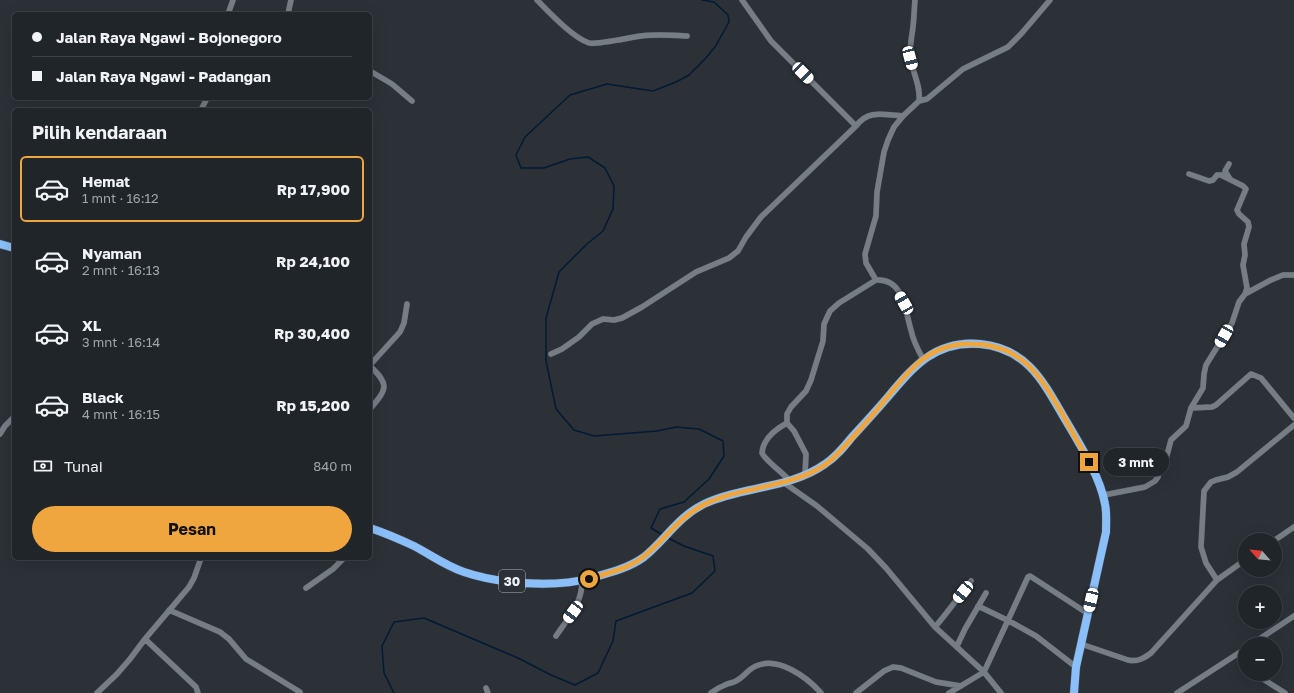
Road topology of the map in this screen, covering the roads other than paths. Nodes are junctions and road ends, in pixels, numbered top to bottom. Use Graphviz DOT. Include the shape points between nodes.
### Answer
graph roads {
  1 [pos="232,0"];
  2 [pos="291,0"];
  3 [pos="537,0"];
  4 [pos="742,0"];
  5 [pos="915,0"];
  6 [pos="1050,0"];
  7 [pos="229,12"];
  8 [pos="288,12"];
  9 [pos="687,36"];
  10 [pos="372,72"];
  11 [pos="412,101"];
  12 [pos="919,101"];
  13 [pos="903,116"];
  14 [pos="856,126"];
  15 [pos="1229,164"];
  16 [pos="1189,174"];
  17 [pos="1230,180"];
  18 [pos="0,244"];
  19 [pos="12,247"];
  20 [pos="1294,275"];
  21 [pos="876,280"];
  22 [pos="1245,294"];
  23 [pos="407,304"];
  24 [pos="551,354"];
  25 [pos="923,359"];
  26 [pos="372,364"];
  27 [pos="372,368"];
  28 [pos="372,407"];
  29 [pos="1191,408"];
  30 [pos="1294,418"];
  31 [pos="12,419"];
  32 [pos="787,423"];
  33 [pos="1294,425"];
  34 [pos="0,434"];
  35 [pos="805,475"];
  36 [pos="786,481"];
  37 [pos="1104,495"];
  38 [pos="1294,527"];
  39 [pos="372,529"];
  40 [pos="1282,535"];
  41 [pos="200,560"];
  42 [pos="342,560"];
  43 [pos="1238,565"];
  44 [pos="582,580"];
  45 [pos="1217,580"];
  46 [pos="971,581"];
  47 [pos="306,588"];
  48 [pos="986,593"];
  49 [pos="978,606"];
  50 [pos="169,610"];
  51 [pos="1088,613"];
  52 [pos="1294,616"];
  53 [pos="1009,621"];
  54 [pos="936,627"];
  55 [pos="556,636"];
  56 [pos="1262,637"];
  57 [pos="145,639"];
  58 [pos="1081,644"];
  59 [pos="957,646"];
  60 [pos="1238,654"];
  61 [pos="1076,667"];
  62 [pos="984,672"];
  63 [pos="1266,681"];
  64 [pos="962,686"];
  65 [pos="300,692"];
  66 [pos="97,693"];
  67 [pos="198,693"];
  68 [pos="711,693"];
  69 [pos="821,693"];
  70 [pos="856,693"];
  71 [pos="949,693"];
  72 [pos="1001,693"];
  73 [pos="1074,693"];
  74 [pos="1177,693"];
  75 [pos="1285,693"];
  1 -- 7 [label="street"];
  2 -- 8 [label="street"];
  3 -- 9 [label="street" via="582,40 591,44 662,34"];
  4 -- 14 [label="street" via="771,41"];
  5 -- 12 [label="street" via="910,58 919,85"];
  6 -- 12 [label="street" via="1008,47 963,69 927,99"];
  10 -- 11 [label="street" via="392,84"];
  12 -- 13 [label="street"];
  13 -- 14 [label="street" via="869,115"];
  13 -- 21 [label="street" via="894,126 884,152 875,223 864,254"];
  14 -- 24 [label="street" via="761,217 734,255 696,272 622,318 603,319 592,324 579,337"];
  15 -- 17 [label="street" via="1225,171"];
  16 -- 17 [label="street" via="1209,181 1219,175"];
  17 -- 22 [label="street" via="1246,189 1238,208 1238,212 1249,227 1244,247 1243,271 1247,288"];
  18 -- 19 [label="highway"];
  20 -- 22 [label="street" via="1283,275"];
  21 -- 25 [label="street" via="889,282 900,295"];
  21 -- 32 [label="street" via="835,306 828,314 823,327 823,344 811,380 806,391 789,411"];
  22 -- 29 [label="street" via="1236,307 1230,328 1208,359 1204,370 1203,388"];
  23 -- 26 [label="street" via="400,332"];
  25 -- 35 [label="highway, 30" via="835,456"];
  25 -- 37 [label="highway, 30" via="947,347 975,344 1001,348 1024,360 1052,396"];
  27 -- 28 [label="street" via="384,381 385,387"];
  29 -- 30 [label="street" via="1216,405 1251,374 1261,378"];
  29 -- 37 [label="street" via="1186,426 1171,440 1166,459 1160,466 1155,481 1145,487"];
  31 -- 34 [label="street"];
  32 -- 35 [label="street" via="806,454"];
  32 -- 36 [label="street" via="771,434 762,453"];
  33 -- 45 [label="street" via="1237,472 1228,478 1211,482 1204,491 1202,547 1206,563"];
  35 -- 36 [label="highway, 30"];
  36 -- 44 [label="highway, 30" via="741,491 708,503 690,512 674,525 636,562"];
  36 -- 54 [label="street" via="868,549"];
  37 -- 51 [label="highway, 30" via="1106,532"];
  38 -- 40 [label="street"];
  39 -- 44 [label="highway, 30" via="395,537 465,572 528,583 550,584"];
  41 -- 50 [label="street" via="189,587"];
  42 -- 47 [label="street"];
  43 -- 45 [label="street"];
  44 -- 55 [label="street" via="578,603"];
  45 -- 58 [label="street" via="1151,653 1142,659 1128,660"];
  46 -- 54 [label="street"];
  48 -- 49 [label="street"];
  49 -- 53 [label="street"];
  49 -- 59 [label="street"];
  50 -- 57 [label="street"];
  50 -- 65 [label="street" via="220,632 246,659"];
  51 -- 53 [label="street" via="1030,576"];
  51 -- 58 [label="highway, 30"];
  52 -- 56 [label="street"];
  53 -- 61 [label="street" via="1045,642"];
  53 -- 62 [label="street"];
  54 -- 59 [label="street"];
  57 -- 66 [label="street" via="117,674"];
  57 -- 67 [label="street" via="196,687"];
  58 -- 61 [label="highway, 30"];
  59 -- 62 [label="street"];
  60 -- 74 [label="street"];
  61 -- 73 [label="highway, 30"];
  62 -- 64 [label="street"];
  62 -- 72 [label="street"];
  63 -- 75 [label="street"];
  64 -- 70 [label="street" via="936,682 893,667"];
  64 -- 71 [label="street"];
  68 -- 69 [label="street" via="726,684 738,681 752,668 769,663 798,673"];
}
